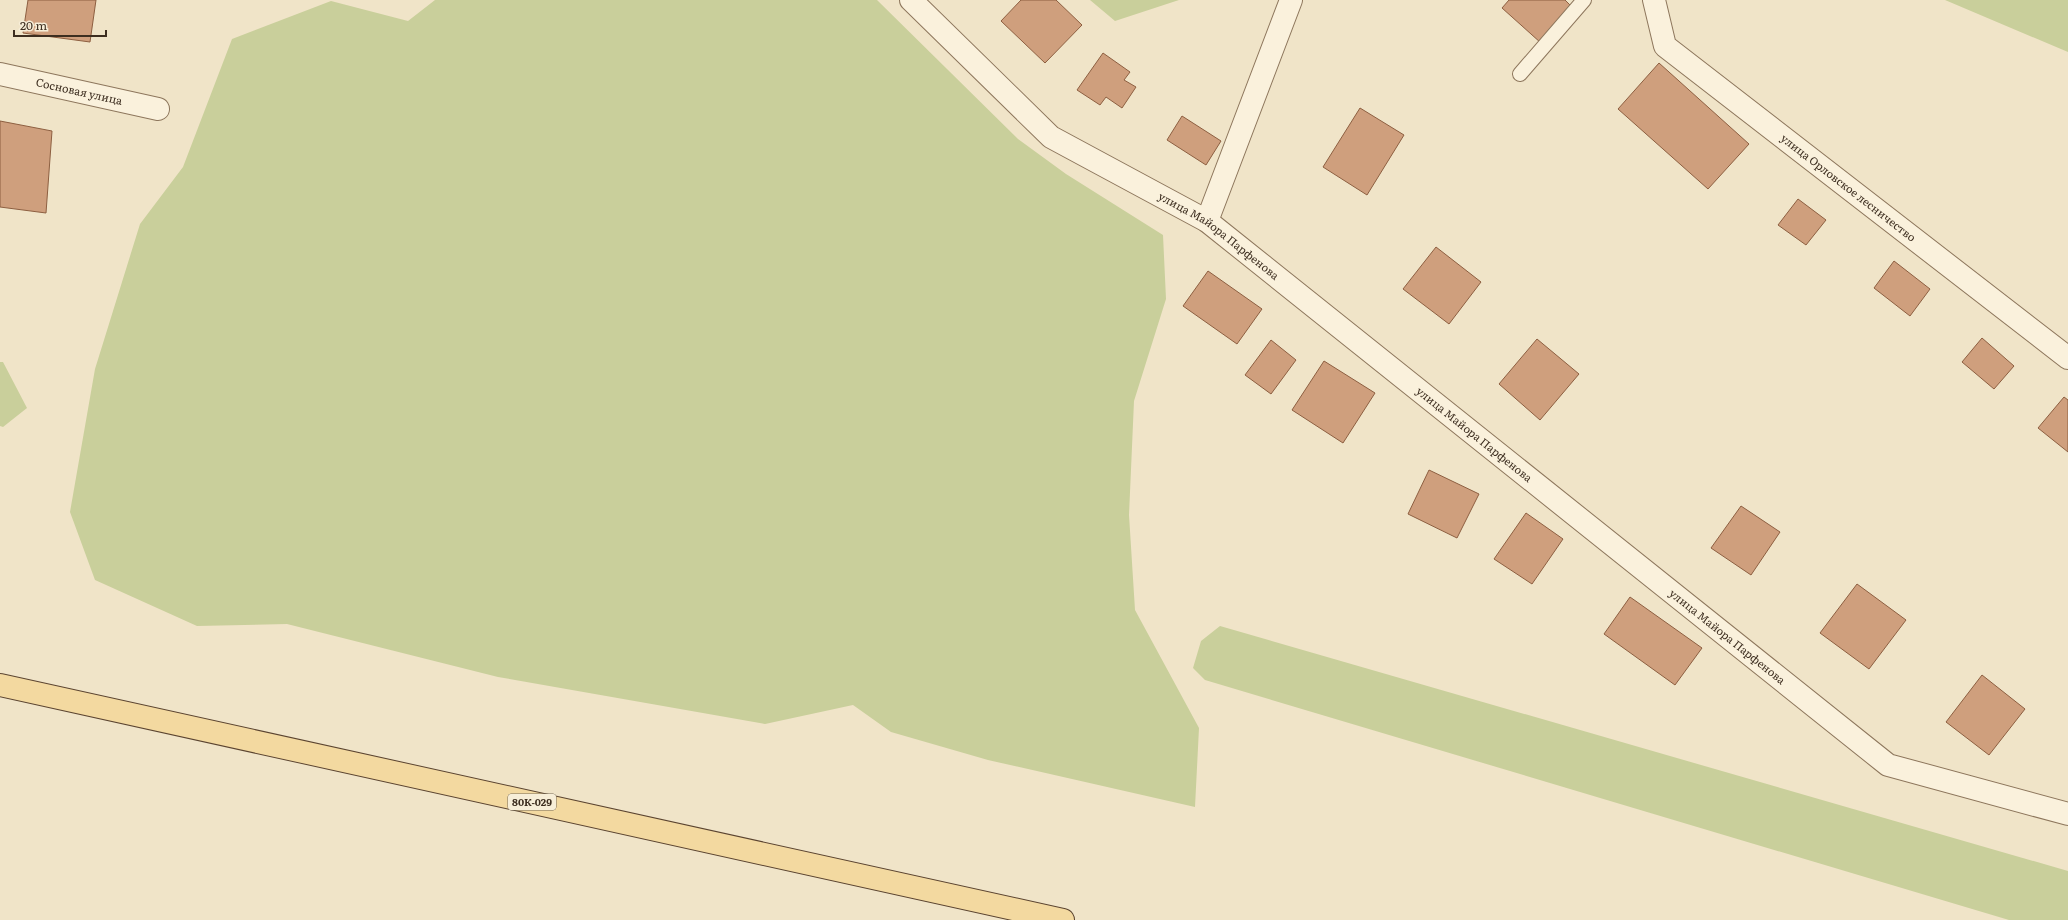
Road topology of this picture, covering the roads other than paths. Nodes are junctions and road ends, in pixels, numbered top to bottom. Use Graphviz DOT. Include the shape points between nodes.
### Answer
graph roads {
  1 [pos="911,0"];
  2 [pos="1291,0"];
  3 [pos="1584,0"];
  4 [pos="1654,0"];
  5 [pos="0,74"];
  6 [pos="1520,74"];
  7 [pos="158,109"];
  8 [pos="1207,221"];
  9 [pos="2068,358"];
  10 [pos="0,685"];
  11 [pos="2068,814"];
  12 [pos="1063,920"];
  1 -- 8 [label="street, улица Майора Парфенова" via="1051,137"];
  2 -- 8 [label="street"];
  3 -- 6 [label="lane"];
  4 -- 9 [label="street, улица Орловское лесничество" via="1665,46"];
  5 -- 7 [label="street, Сосновая улица"];
  8 -- 11 [label="street, улица Майора Парфенова" via="1888,765"];
  10 -- 12 [label="main road, 80К-029"];
}
